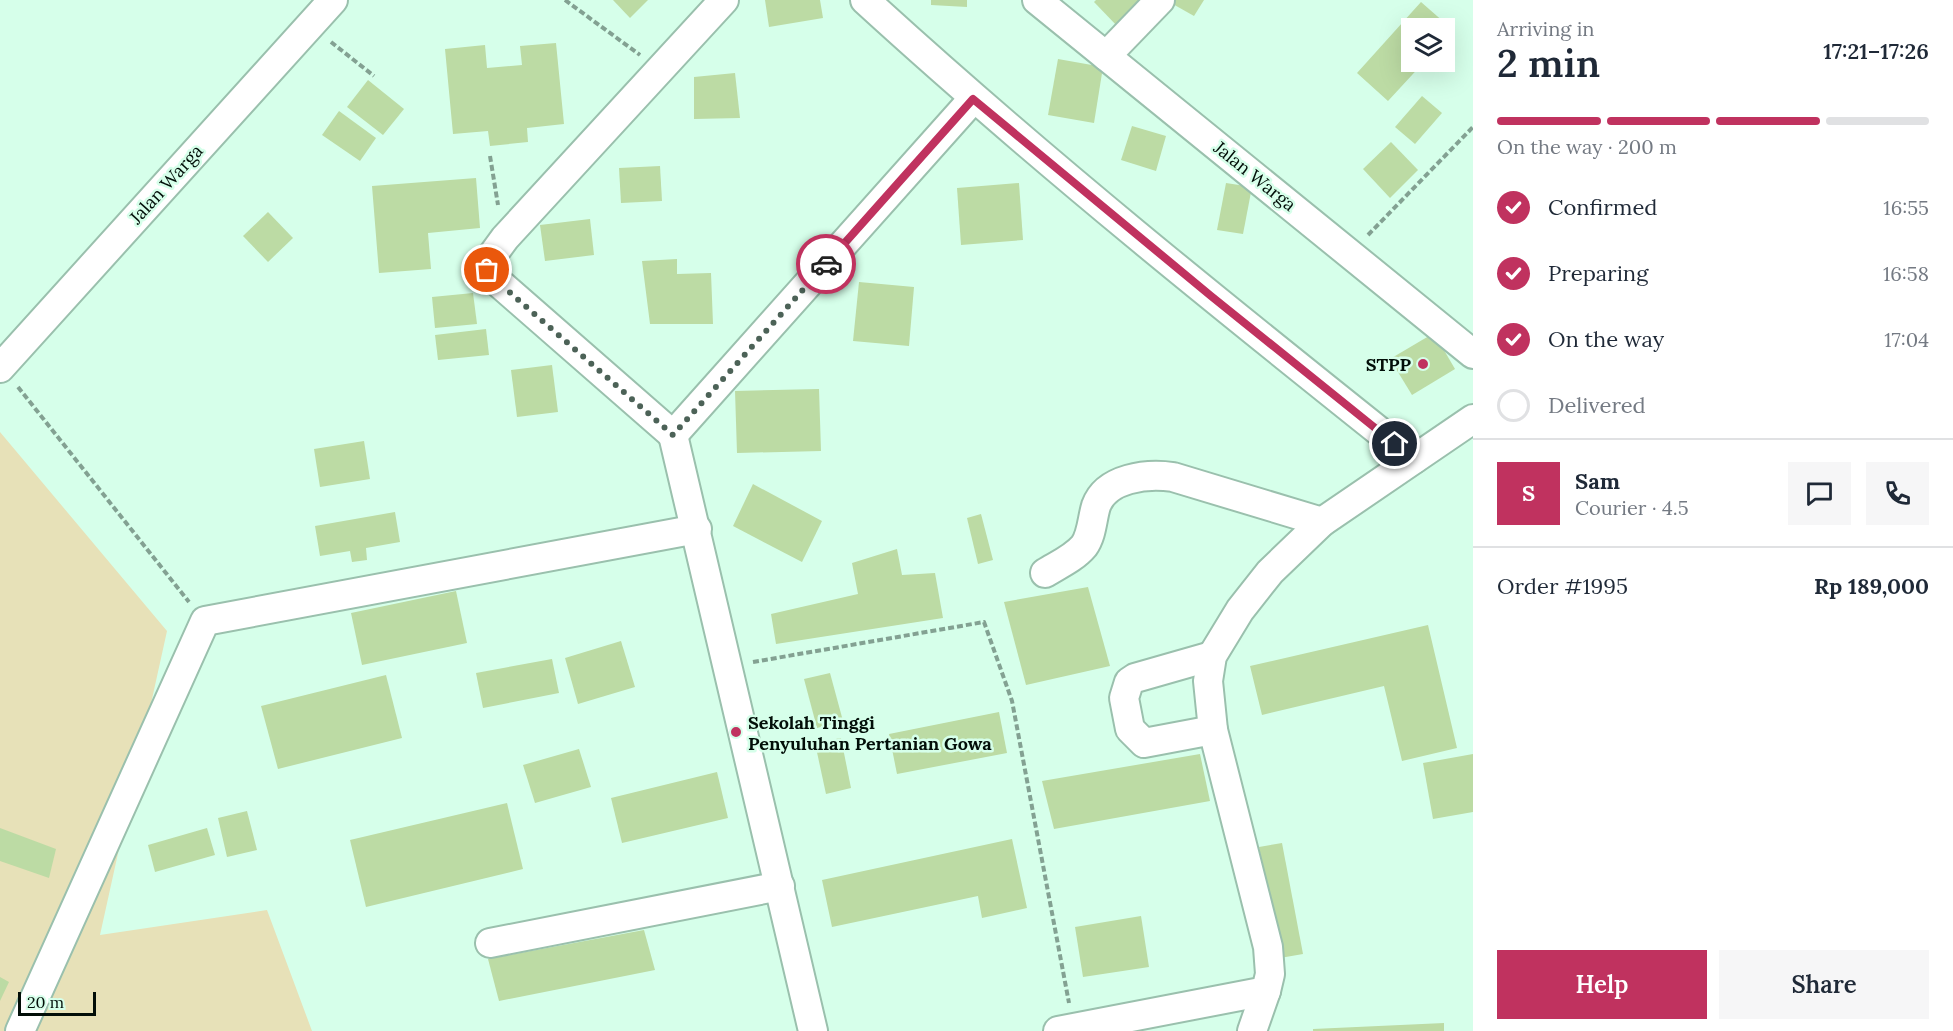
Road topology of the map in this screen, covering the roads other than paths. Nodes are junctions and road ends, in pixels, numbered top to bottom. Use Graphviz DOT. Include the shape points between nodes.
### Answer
graph roads {
  1 [pos="333,0"];
  2 [pos="724,0"];
  3 [pos="865,0"];
  4 [pos="1037,0"];
  5 [pos="1160,0"];
  6 [pos="1106,56"];
  7 [pos="973,99"];
  8 [pos="1473,354"];
  9 [pos="1,368"];
  10 [pos="1473,419"];
  11 [pos="673,435"];
  12 [pos="1414,459"];
  13 [pos="1322,522"];
  14 [pos="697,529"];
  15 [pos="1046,573"];
  16 [pos="1212,656"];
  17 [pos="1213,730"];
  18 [pos="780,886"];
  19 [pos="490,943"];
  20 [pos="1266,991"];
  21 [pos="1066,1029"];
  22 [pos="20,1031"];
  23 [pos="813,1031"];
  24 [pos="1252,1031"];
  1 -- 9 [label="street, Jalan Warga"];
  2 -- 11 [label="street" via="505,238 486,264 491,276"];
  3 -- 7 [label="street"];
  4 -- 6 [label="street, Jalan Warga"];
  5 -- 6 [label="street"];
  6 -- 8 [label="street, Jalan Warga"];
  7 -- 11 [label="street"];
  7 -- 12 [label="street"];
  10 -- 12 [label="street"];
  11 -- 14 [label="street"];
  12 -- 13 [label="street"];
  13 -- 15 [label="street" via="1173,477 1141,476 1110,488 1101,496 1084,546"];
  13 -- 16 [label="street" via="1270,572 1240,610"];
  14 -- 18 [label="street"];
  14 -- 22 [label="street" via="205,621"];
  16 -- 17 [label="street" via="1208,681"];
  16 -- 17 [label="street" via="1135,678 1124,698 1130,729 1144,743"];
  17 -- 20 [label="street" via="1268,947 1270,974"];
  18 -- 19 [label="street"];
  18 -- 23 [label="street"];
  20 -- 21 [label="street"];
  20 -- 24 [label="street"];
}
